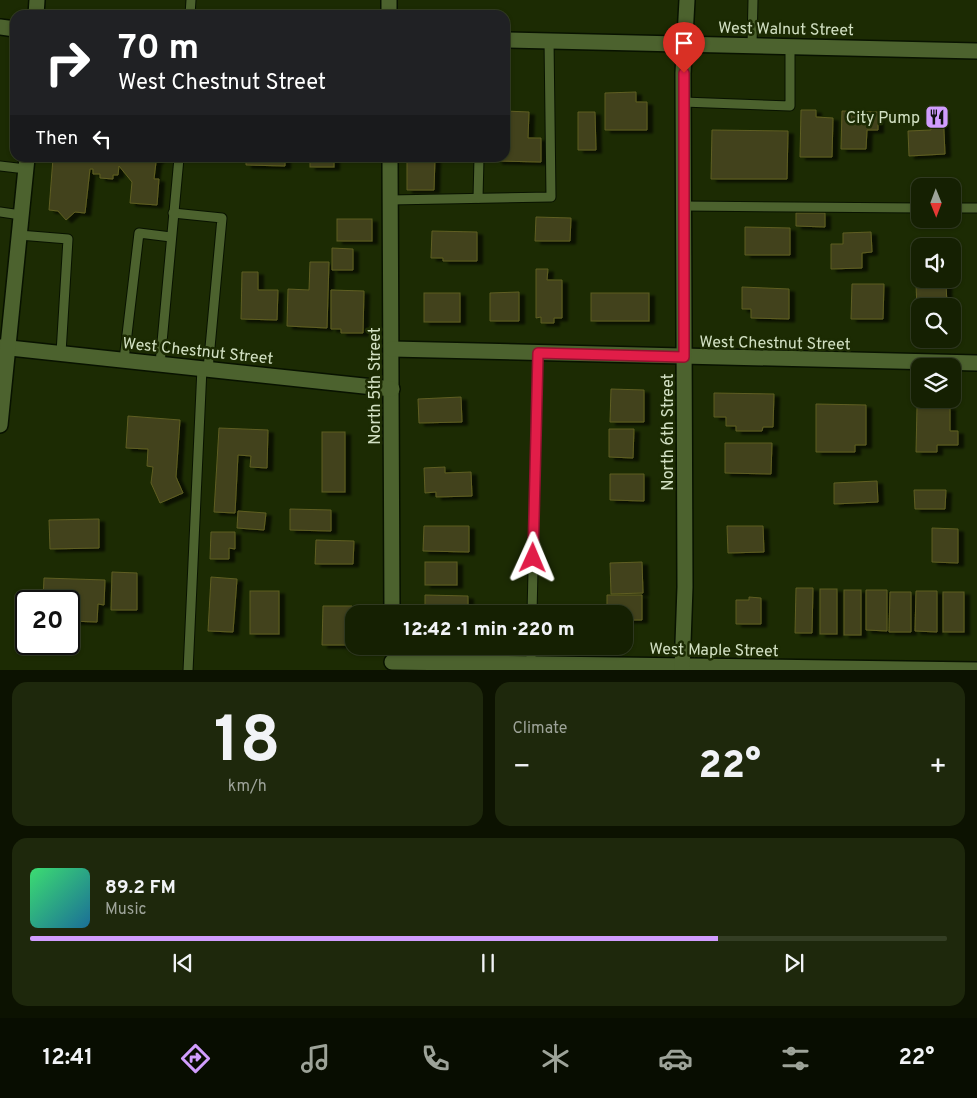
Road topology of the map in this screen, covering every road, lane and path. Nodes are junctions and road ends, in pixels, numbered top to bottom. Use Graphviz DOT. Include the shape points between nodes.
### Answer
graph roads {
  1 [pos="687,0"];
  2 [pos="753,0"];
  3 [pos="510,40"];
  4 [pos="549,40"];
  5 [pos="686,43"];
  6 [pos="752,45"];
  7 [pos="790,46"];
  8 [pos="977,51"];
  9 [pos="683,102"];
  10 [pos="178,162"];
  11 [pos="390,162"];
  12 [pos="479,162"];
  13 [pos="27,163"];
  14 [pos="0,166"];
  15 [pos="478,198"];
  16 [pos="390,200"];
  17 [pos="684,206"];
  18 [pos="911,208"];
  19 [pos="961,208"];
  20 [pos="977,208"];
  21 [pos="0,212"];
  22 [pos="174,213"];
  23 [pos="21,215"];
  24 [pos="19,234"];
  25 [pos="171,237"];
  26 [pos="3,347"];
  27 [pos="392,349"];
  28 [pos="61,353"];
  29 [pos="538,353"];
  30 [pos="684,357"];
  31 [pos="124,360"];
  32 [pos="977,363"];
  33 [pos="160,364"];
  34 [pos="205,369"];
  35 [pos="392,389"];
  36 [pos="0,425"];
  37 [pos="392,605"];
  38 [pos="532,605"];
  39 [pos="391,659"];
  40 [pos="531,667"];
  41 [pos="682,668"];
  42 [pos="188,670"];
  43 [pos="977,670"];
  1 -- 5 [label="street, North 6th Street"];
  2 -- 6 [label="lane"];
  3 -- 4 [label="street, West Walnut Street"];
  4 -- 5 [label="street, West Walnut Street"];
  4 -- 15 [label="lane" via="551,197"];
  5 -- 6 [label="street, West Walnut Street"];
  5 -- 9 [label="street, North 6th Street"];
  6 -- 7 [label="street, West Walnut Street"];
  7 -- 8 [label="street, West Walnut Street"];
  7 -- 9 [label="lane" via="790,106"];
  9 -- 17 [label="street, North 6th Street"];
  10 -- 22 [label="lane"];
  11 -- 16 [label="street, North 5th Street"];
  12 -- 15 [label="lane"];
  13 -- 14 [label="lane"];
  13 -- 23 [label="street"];
  15 -- 16 [label="lane"];
  16 -- 27 [label="street, North 5th Street"];
  17 -- 18 [label="lane"];
  17 -- 30 [label="street, North 6th Street"];
  19 -- 20 [label="lane"];
  21 -- 23 [label="lane"];
  22 -- 25 [label="lane"];
  22 -- 34 [label="lane" via="222,218"];
  23 -- 24 [label="street"];
  24 -- 26 [label="street"];
  24 -- 28 [label="lane" via="68,239"];
  25 -- 31 [label="lane" via="139,233"];
  25 -- 33 [label="lane"];
  26 -- 28 [label="street, West Chestnut Street"];
  26 -- 36 [label="street"];
  27 -- 29 [label="street, West Chestnut Street"];
  27 -- 35 [label="street, North 5th Street"];
  28 -- 31 [label="street, West Chestnut Street"];
  29 -- 30 [label="street, West Chestnut Street"];
  29 -- 38 [label="lane"];
  30 -- 32 [label="street, West Chestnut Street"];
  30 -- 41 [label="street, North 6th Street"];
  31 -- 33 [label="street, West Chestnut Street"];
  33 -- 34 [label="street, West Chestnut Street"];
  34 -- 35 [label="street, West Chestnut Street"];
  34 -- 42 [label="lane"];
  35 -- 37 [label="street, North 5th Street"];
  39 -- 40 [label="street, West Maple Street"];
  40 -- 41 [label="street, West Maple Street"];
  41 -- 43 [label="street, West Maple Street"];
}
